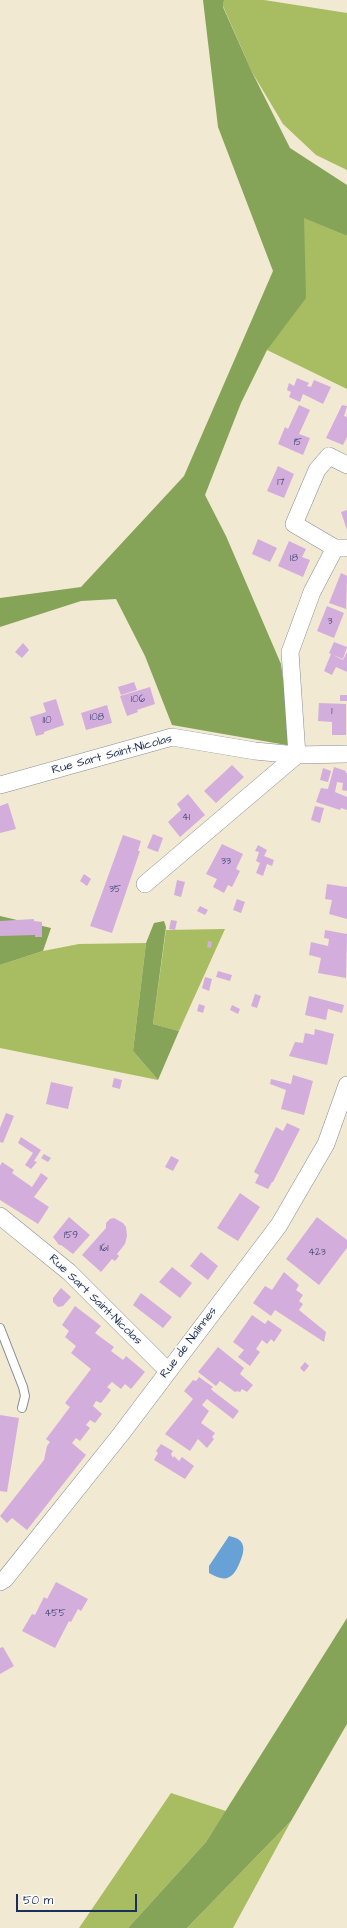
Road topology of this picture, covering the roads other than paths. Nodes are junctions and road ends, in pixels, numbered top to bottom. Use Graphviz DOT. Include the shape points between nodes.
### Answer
graph roads {
  1 [pos="347,465"];
  2 [pos="341,548"];
  3 [pos="347,754"];
  4 [pos="297,755"];
  5 [pos="0,785"];
  6 [pos="145,884"];
  7 [pos="347,1084"];
  8 [pos="0,1216"];
  9 [pos="0,1328"];
  10 [pos="168,1372"];
  11 [pos="22,1408"];
  12 [pos="0,1582"];
  1 -- 2 [label="street" via="329,456 317,470 294,524"];
  2 -- 4 [label="street" via="312,592 290,652"];
  3 -- 4 [label="street, Rue Sart Saint-Nicolas"];
  4 -- 5 [label="street, Rue Sart Saint-Nicolas" via="255,751 172,737"];
  4 -- 6 [label="street"];
  7 -- 10 [label="street, Rue de Nalinnes" via="326,1144 279,1225"];
  8 -- 10 [label="street, Rue Sart Saint-Nicolas" via="69,1272"];
  9 -- 11 [label="lane" via="23,1387 25,1396"];
  10 -- 12 [label="street, Rue de Nalinnes"];
}
